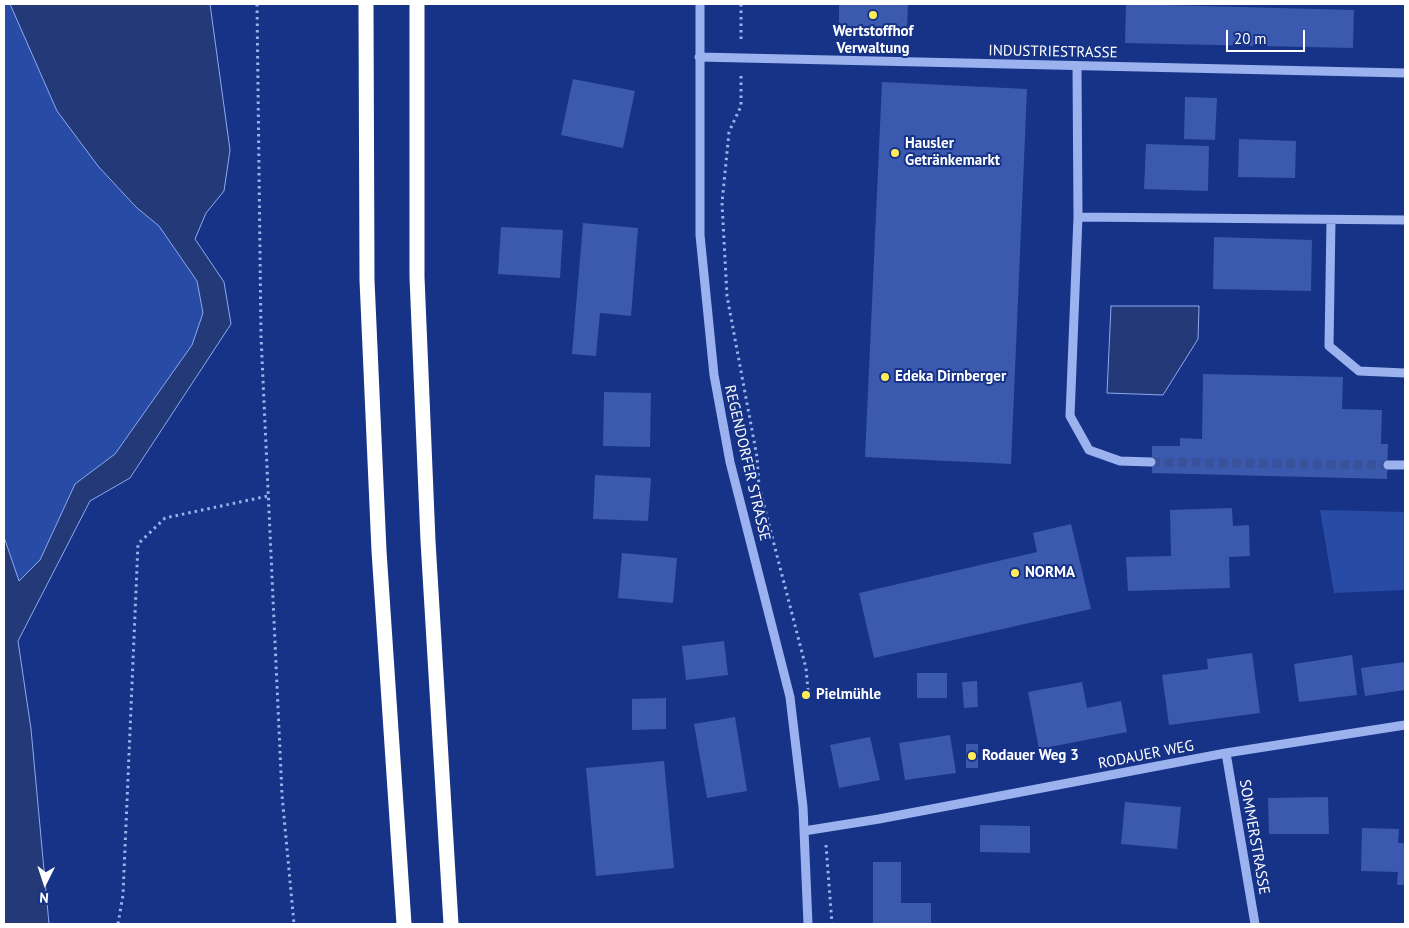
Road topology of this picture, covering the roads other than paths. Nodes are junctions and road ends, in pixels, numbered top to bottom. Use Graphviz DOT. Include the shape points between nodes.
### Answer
graph roads {
  1 [pos="366,4"];
  2 [pos="417,4"];
  3 [pos="700,4"];
  4 [pos="700,57"];
  5 [pos="1077,67"];
  6 [pos="1405,73"];
  7 [pos="1078,217"];
  8 [pos="1331,220"];
  9 [pos="1405,220"];
  10 [pos="1405,372"];
  11 [pos="1152,462"];
  12 [pos="1388,465"];
  13 [pos="1405,465"];
  14 [pos="1405,725"];
  15 [pos="1226,754"];
  16 [pos="804,831"];
  17 [pos="404,924"];
  18 [pos="451,924"];
  19 [pos="808,924"];
  20 [pos="1255,924"];
  1 -- 17 [label="highway" via="366,280 379,551"];
  2 -- 18 [label="highway" via="417,277 428,541"];
  3 -- 4 [label="street, REGENDORFER STRASSE"];
  4 -- 5 [label="street, INDUSTRIESTRASSE"];
  4 -- 16 [label="street, REGENDORFER STRASSE" via="700,235 714,375 730,462 790,697"];
  5 -- 6 [label="street, INDUSTRIESTRASSE"];
  5 -- 7 [label="street"];
  7 -- 8 [label="street"];
  7 -- 11 [label="street" via="1070,416 1089,450 1120,461"];
  8 -- 9 [label="street"];
  8 -- 10 [label="street" via="1328,346 1359,371"];
  12 -- 13 [label="street"];
  14 -- 15 [label="street, RODAUER WEG"];
  15 -- 16 [label="street, RODAUER WEG"];
  15 -- 20 [label="street, SOMMERSTRASSE"];
  16 -- 19 [label="street, REGENDORFER STRASSE"];
}
